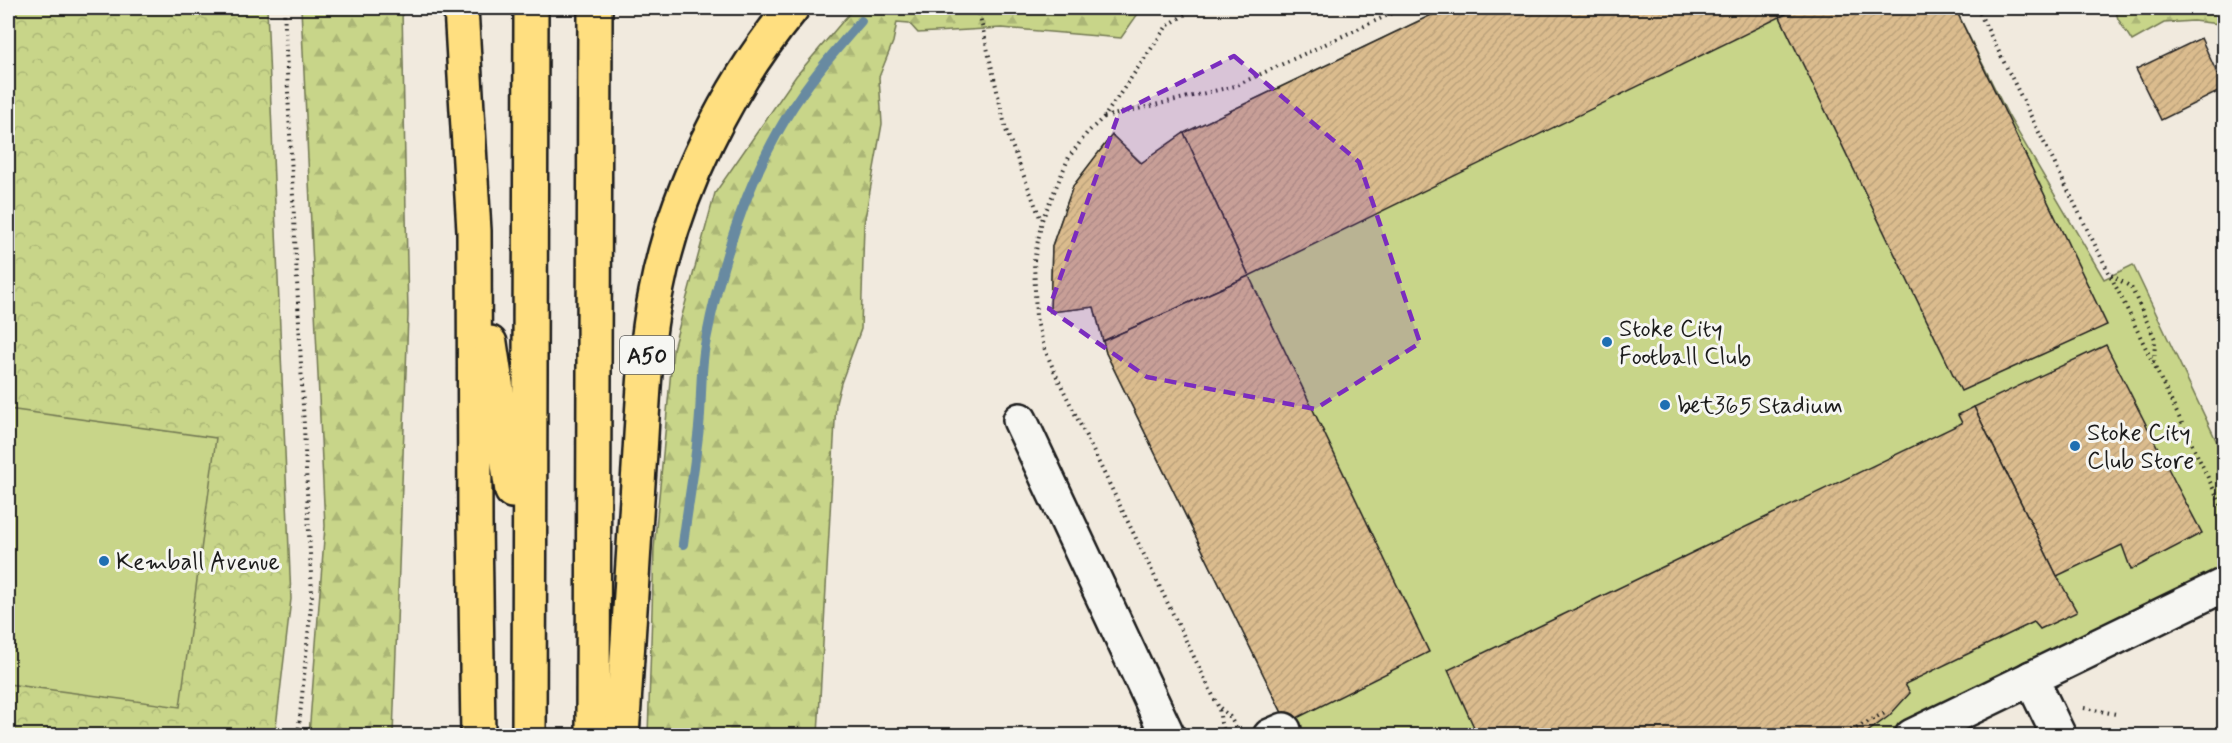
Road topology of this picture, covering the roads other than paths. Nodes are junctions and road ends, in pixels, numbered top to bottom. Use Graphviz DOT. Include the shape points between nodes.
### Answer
graph roads {
  1 [pos="461,8"];
  2 [pos="531,8"];
  3 [pos="595,8"];
  4 [pos="792,8"];
  5 [pos="474,231"];
  6 [pos="1020,420"];
  7 [pos="2224,585"];
  8 [pos="529,599"];
  9 [pos="2031,678"];
  10 [pos="478,735"];
  11 [pos="529,735"];
  12 [pos="593,735"];
  13 [pos="622,735"];
  14 [pos="1168,735"];
  15 [pos="1912,735"];
  16 [pos="2059,735"];
  1 -- 5 [label="highway"];
  2 -- 8 [label="highway"];
  3 -- 12 [label="highway, A50"];
  4 -- 13 [label="highway, A50" via="756,54 694,169 656,291 646,360"];
  5 -- 8 [label="highway"];
  5 -- 10 [label="highway"];
  6 -- 14 [label="lane"];
  7 -- 9 [label="lane"];
  8 -- 11 [label="highway"];
  9 -- 15 [label="lane"];
  9 -- 16 [label="lane"];
}
